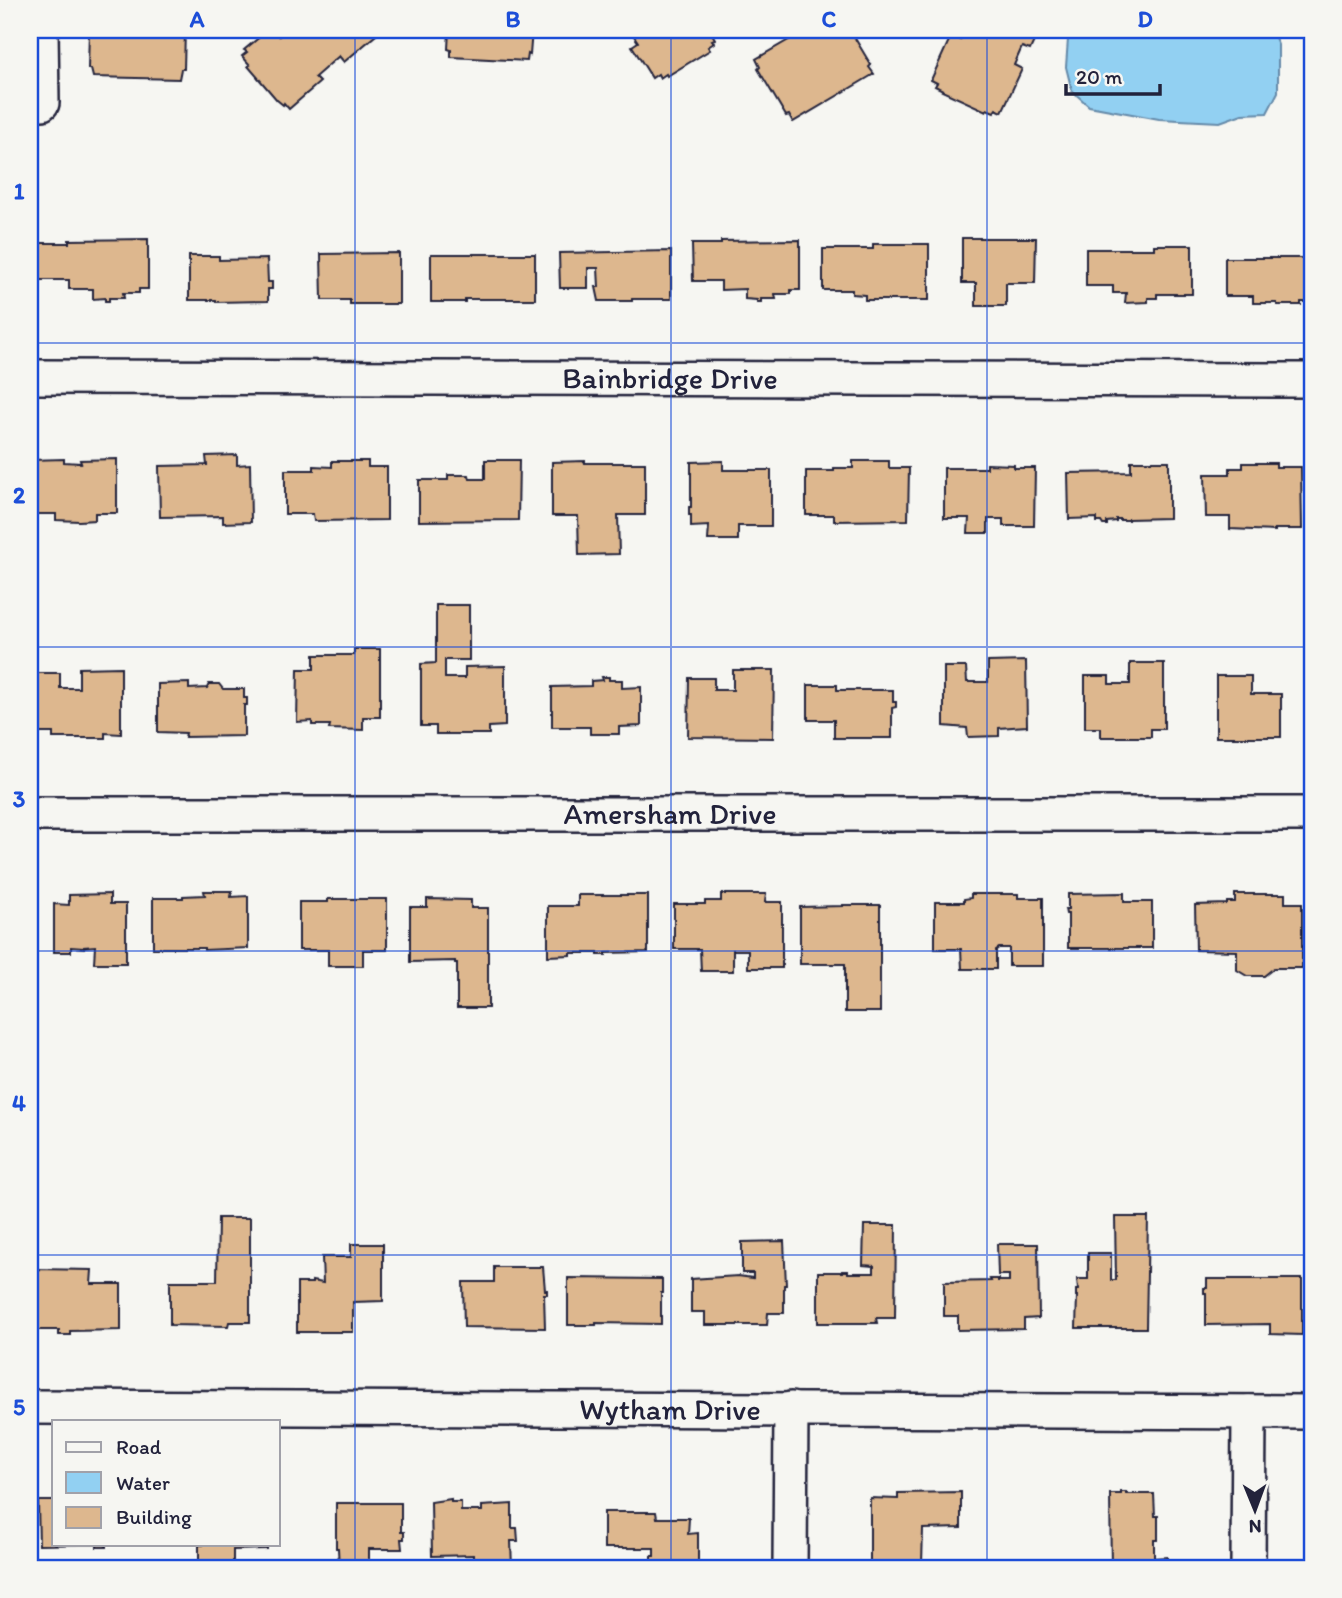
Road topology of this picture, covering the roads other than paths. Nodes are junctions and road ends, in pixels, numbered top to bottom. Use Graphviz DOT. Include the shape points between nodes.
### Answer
graph roads {
  1 [pos="41,30"];
  2 [pos="42,103"];
  3 [pos="30,377"];
  4 [pos="1312,380"];
  5 [pos="30,814"];
  6 [pos="1312,814"];
  7 [pos="30,1407"];
  8 [pos="792,1409"];
  9 [pos="1249,1412"];
  10 [pos="1312,1412"];
  11 [pos="790,1568"];
  12 [pos="1248,1568"];
  1 -- 2 [label="street"];
  3 -- 4 [label="street, Bainbridge Drive"];
  5 -- 6 [label="street, Amersham Drive"];
  7 -- 8 [label="street, Wytham Drive"];
  8 -- 9 [label="street, Wytham Drive"];
  8 -- 11 [label="street"];
  9 -- 10 [label="street, Wytham Drive"];
  9 -- 12 [label="street"];
}
